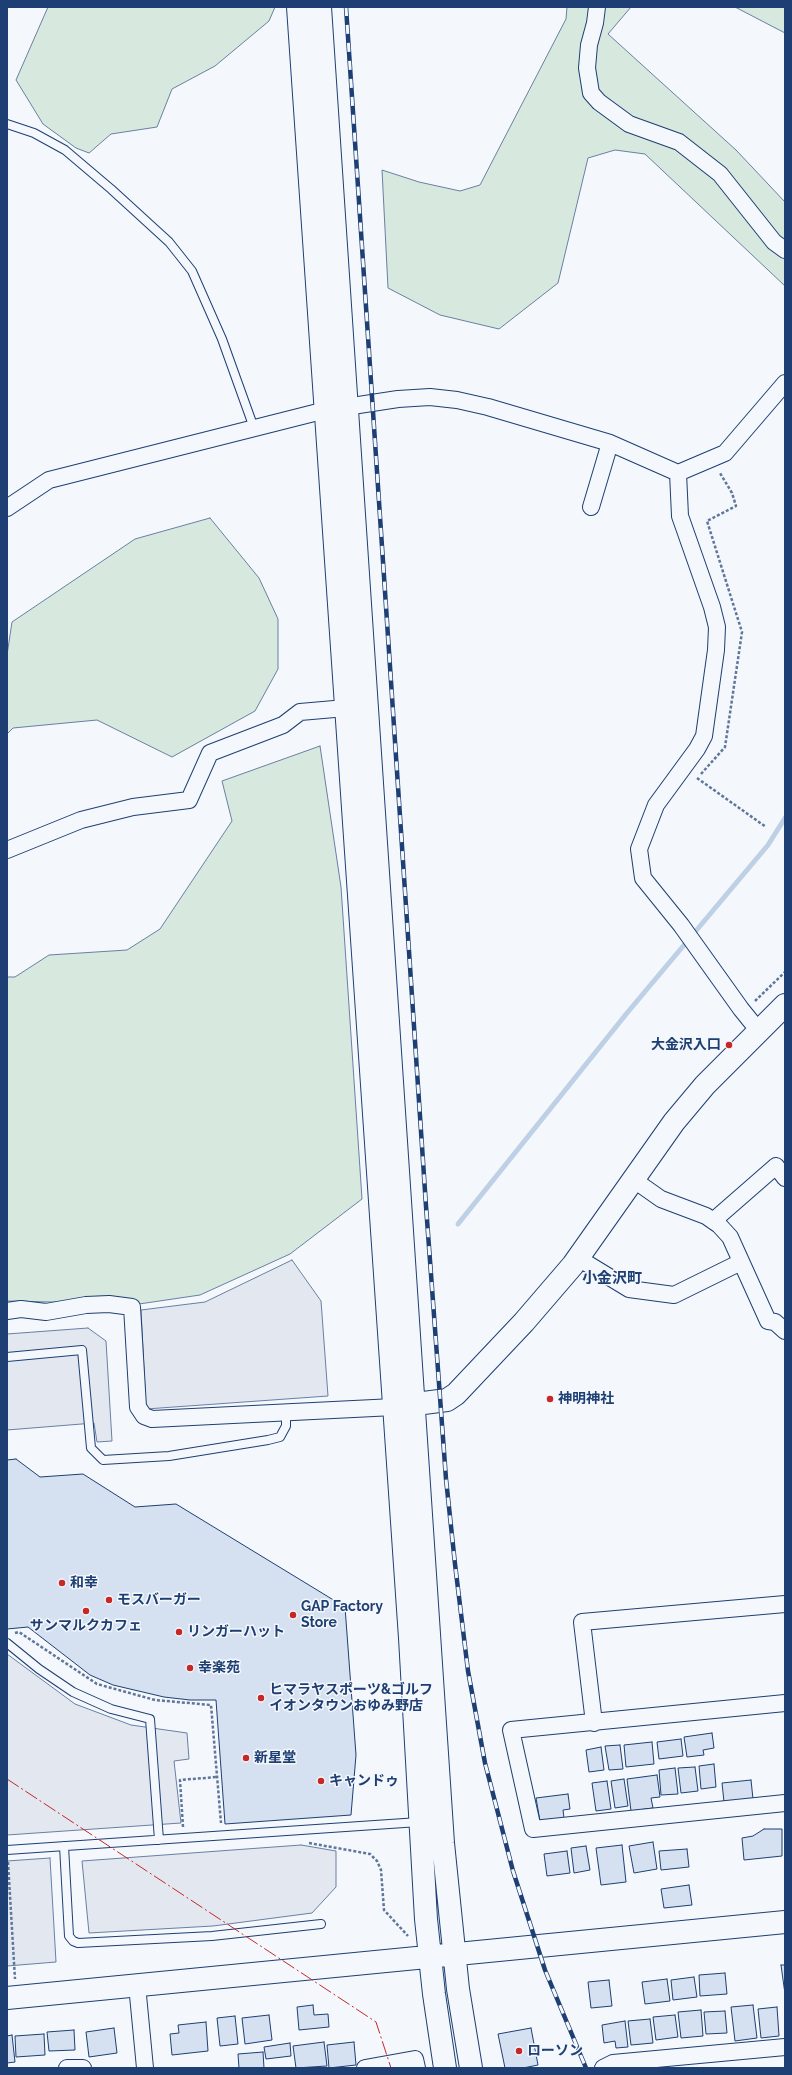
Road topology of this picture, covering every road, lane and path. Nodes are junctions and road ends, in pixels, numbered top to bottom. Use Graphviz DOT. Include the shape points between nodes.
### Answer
graph roads {
  1 [pos="298,7"];
  2 [pos="320,7"];
  3 [pos="597,7"];
  4 [pos="7,124"];
  5 [pos="785,250"];
  6 [pos="785,383"];
  7 [pos="348,406"];
  8 [pos="326,410"];
  9 [pos="254,428"];
  10 [pos="610,444"];
  11 [pos="678,473"];
  12 [pos="591,507"];
  13 [pos="7,508"];
  14 [pos="346,708"];
  15 [pos="7,850"];
  16 [pos="785,972"];
  17 [pos="785,1005"];
  18 [pos="741,1009"];
  19 [pos="758,1030"];
  20 [pos="785,1178"];
  21 [pos="634,1180"];
  22 [pos="713,1221"];
  23 [pos="578,1258"];
  24 [pos="741,1262"];
  25 [pos="7,1311"];
  26 [pos="785,1331"];
  27 [pos="7,1357"];
  28 [pos="404,1406"];
  29 [pos="286,1412"];
  30 [pos="785,1604"];
  31 [pos="7,1643"];
  32 [pos="785,1703"];
  33 [pos="594,1723"];
  34 [pos="217,1777"];
  35 [pos="785,1803"];
  36 [pos="420,1822"];
  37 [pos="184,1839"];
  38 [pos="159,1840"];
  39 [pos="303,1842"];
  40 [pos="64,1846"];
  41 [pos="7,1850"];
  42 [pos="785,1922"];
  43 [pos="321,1924"];
  44 [pos="408,1937"];
  45 [pos="454,1954"];
  46 [pos="430,1957"];
  47 [pos="137,1985"];
  48 [pos="11,1989"];
  49 [pos="785,2047"];
  50 [pos="610,2066"];
  51 [pos="67,2068"];
  52 [pos="83,2068"];
  53 [pos="145,2068"];
  54 [pos="365,2068"];
  55 [pos="417,2068"];
  56 [pos="445,2068"];
  57 [pos="471,2068"];
  1 -- 8 [label="street"];
  2 -- 7 [label="street"];
  3 -- 5 [label="street" via="587,68 592,92 599,102 629,124 679,142 720,174 774,242"];
  4 -- 9 [label="lane" via="34,133 65,150 169,242 192,271 222,339"];
  6 -- 11 [label="street" via="725,452"];
  7 -- 8 [label="street"];
  7 -- 10 [label="street" via="430,397 457,400"];
  7 -- 28 [label="street"];
  8 -- 9 [label="street"];
  8 -- 14 [label="street"];
  9 -- 13 [label="street" via="49,480"];
  10 -- 11 [label="street"];
  10 -- 12 [label="street"];
  11 -- 18 [label="street" via="680,516 712,607 717,627 716,650 704,736 656,805 639,849 643,878 681,925"];
  14 -- 15 [label="street" via="300,712 283,724 210,753 189,800 133,807 81,820"];
  14 -- 28 [label="street"];
  16 -- 18 [label="path" via="759,998"];
  17 -- 19 [label="street"];
  18 -- 19 [label="street"];
  19 -- 21 [label="street" via="705,1085 674,1122"];
  20 -- 22 [label="street" via="776,1166"];
  21 -- 22 [label="street" via="661,1199"];
  21 -- 23 [label="street"];
  22 -- 24 [label="street" via="730,1237"];
  23 -- 24 [label="street" via="629,1289 674,1295"];
  23 -- 28 [label="street" via="539,1305 456,1394 447,1400"];
  24 -- 26 [label="street" via="768,1322 775,1322"];
  25 -- 29 [label="street" via="20,1309 46,1312 109,1304 132,1307 138,1407 144,1416 152,1419"];
  27 -- 29 [label="lane" via="82,1350 91,1448 103,1460 170,1456 268,1440 280,1436 286,1426"];
  28 -- 29 [label="street"];
  28 -- 36 [label="street" via="410,1638"];
  28 -- 45 [label="street"];
  30 -- 33 [label="street" via="582,1622"];
  31 -- 38 [label="lane" via="73,1692 111,1709 150,1719"];
  32 -- 33 [label="street"];
  33 -- 35 [label="street" via="511,1730 533,1829"];
  34 -- 37 [label="path" via="180,1780"];
  36 -- 37 [label="lane"];
  36 -- 46 [label="street"];
  37 -- 38 [label="lane"];
  38 -- 40 [label="lane"];
  39 -- 44 [label="path" via="370,1854 381,1870 384,1910"];
  40 -- 41 [label="lane"];
  40 -- 43 [label="lane" via="69,1936 78,1943 212,1936"];
  41 -- 48 [label="path"];
  42 -- 45 [label="street"];
  45 -- 46 [label="street"];
  45 -- 57 [label="street"];
  46 -- 47 [label="street"];
  46 -- 56 [label="street"];
  47 -- 48 [label="street"];
  47 -- 53 [label="street"];
  49 -- 50 [label="street"];
  51 -- 52 [label="street"];
  54 -- 55 [label="street" via="415,2059"];
}
